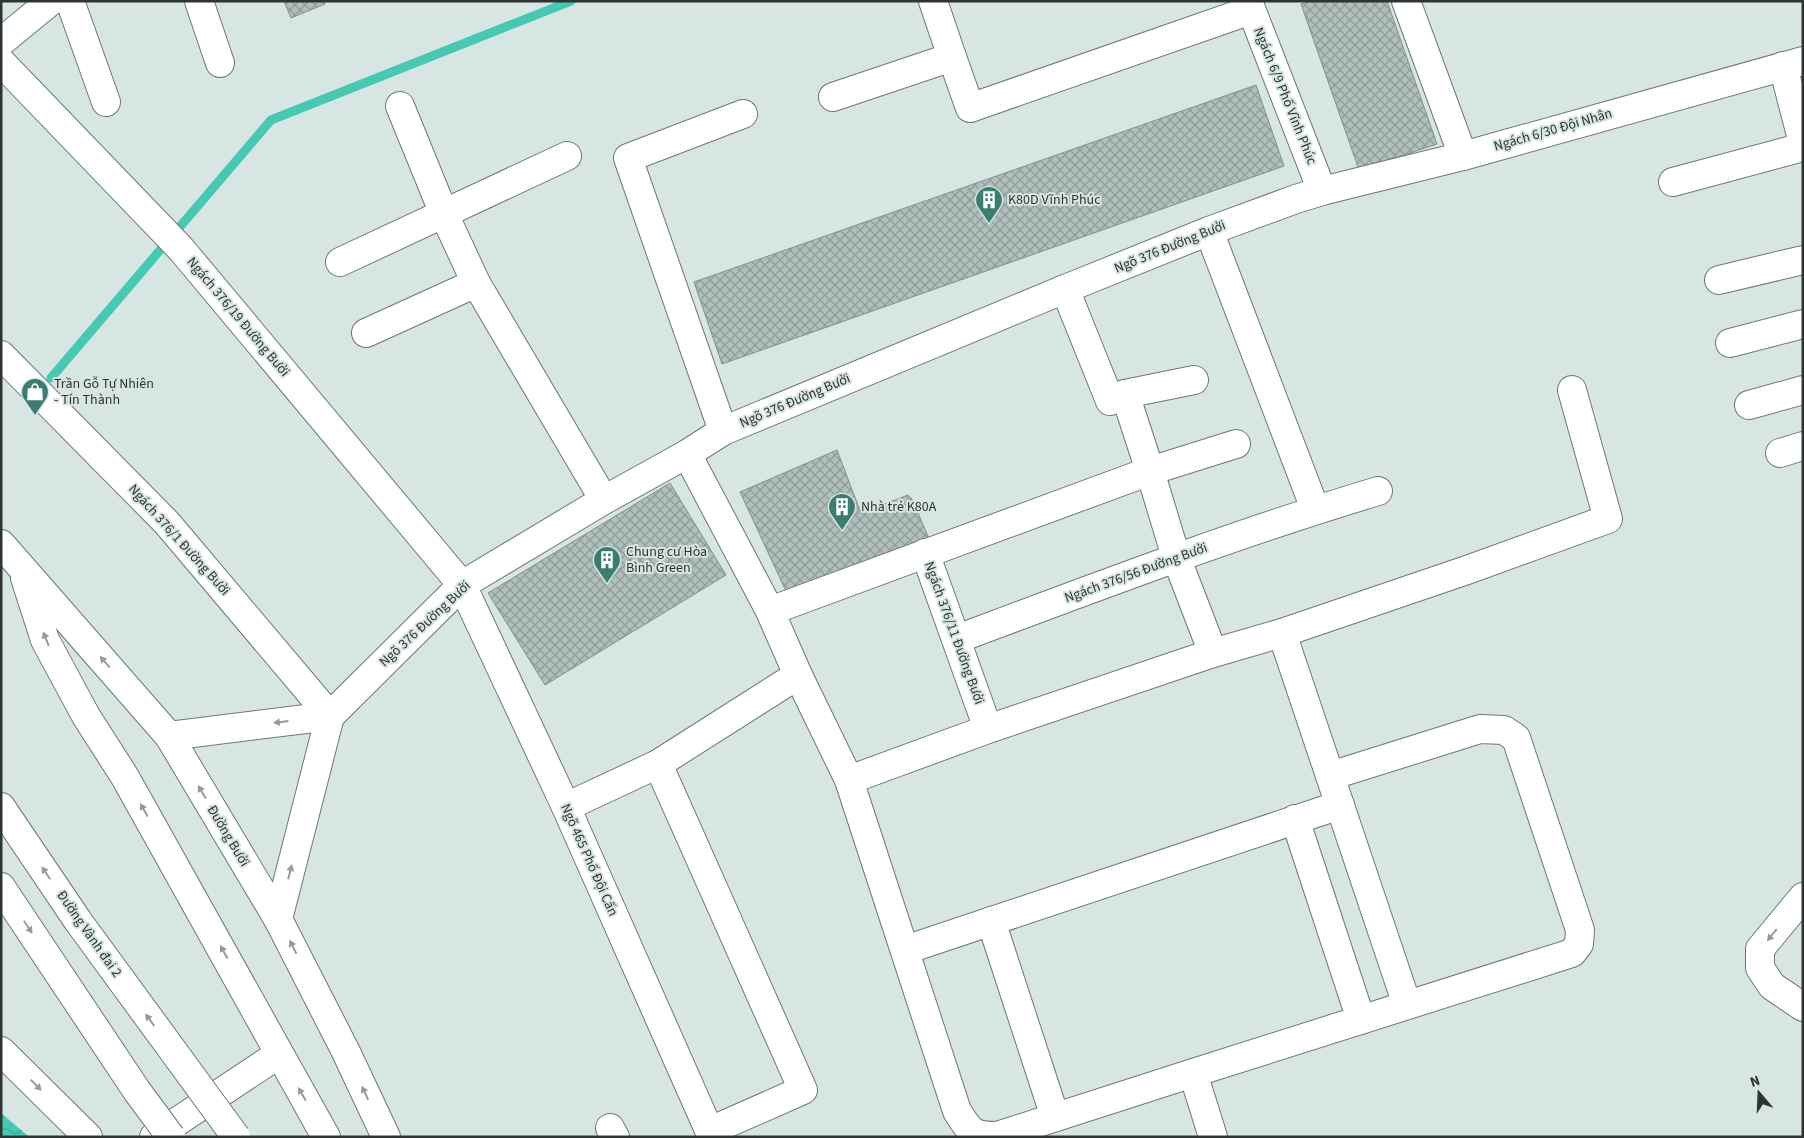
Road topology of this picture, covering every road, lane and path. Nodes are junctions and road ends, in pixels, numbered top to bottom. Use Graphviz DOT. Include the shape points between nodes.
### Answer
graph roads {
  1 [pos="51,1"];
  2 [pos="70,1"];
  3 [pos="199,1"];
  4 [pos="933,1"];
  5 [pos="1406,1"];
  6 [pos="1249,5"];
  7 [pos="1,42"];
  8 [pos="952,57"];
  9 [pos="1,62"];
  10 [pos="220,63"];
  11 [pos="1793,63"];
  12 [pos="833,97"];
  13 [pos="106,102"];
  14 [pos="400,106"];
  15 [pos="743,114"];
  16 [pos="1803,145"];
  17 [pos="567,156"];
  18 [pos="1463,156"];
  19 [pos="1673,182"];
  20 [pos="1322,191"];
  21 [pos="444,214"];
  22 [pos="1209,231"];
  23 [pos="1803,260"];
  24 [pos="340,262"];
  25 [pos="1719,280"];
  26 [pos="476,283"];
  27 [pos="1065,289"];
  28 [pos="1803,324"];
  29 [pos="366,333"];
  30 [pos="1730,343"];
  31 [pos="11,364"];
  32 [pos="1194,380"];
  33 [pos="1572,390"];
  34 [pos="1803,390"];
  35 [pos="1125,394"];
  36 [pos="1749,405"];
  37 [pos="723,431"];
  38 [pos="1236,444"];
  39 [pos="687,454"];
  40 [pos="1150,471"];
  41 [pos="1378,490"];
  42 [pos="604,500"];
  43 [pos="1315,509"];
  44 [pos="1,544"];
  45 [pos="925,553"];
  46 [pos="1176,557"];
  47 [pos="22,567"];
  48 [pos="462,585"];
  49 [pos="770,611"];
  50 [pos="1282,633"];
  51 [pos="957,639"];
  52 [pos="1213,653"];
  53 [pos="798,675"];
  54 [pos="330,716"];
  55 [pos="988,729"];
  56 [pos="169,736"];
  57 [pos="658,764"];
  58 [pos="1330,776"];
  59 [pos="849,780"];
  60 [pos="1340,805"];
  61 [pos="1,807"];
  62 [pos="566,807"];
  63 [pos="1295,820"];
  64 [pos="1,887"];
  65 [pos="1800,906"];
  66 [pos="278,919"];
  67 [pos="991,921"];
  68 [pos="905,950"];
  69 [pos="1407,1005"];
  70 [pos="1803,1007"];
  71 [pos="1360,1020"];
  72 [pos="1,1051"];
  73 [pos="279,1054"];
  74 [pos="1193,1073"];
  75 [pos="1055,1118"];
  76 [pos="711,1134"];
  77 [pos="88,1137"];
  78 [pos="154,1137"];
  79 [pos="171,1137"];
  80 [pos="236,1137"];
  81 [pos="326,1137"];
  82 [pos="386,1137"];
  83 [pos="1213,1137"];
  1 -- 7 [label="main road"];
  2 -- 13 [label="main road"];
  3 -- 10 [label="main road"];
  4 -- 8 [label="main road"];
  5 -- 18 [label="main road"];
  6 -- 8 [label="main road" via="970,108"];
  6 -- 20 [label="main road, Ngách 6/9 Phố Vĩnh Phúc"];
  8 -- 12 [label="main road"];
  9 -- 48 [label="main road, Ngách 376/19 Đường Bưởi" via="181,249"];
  11 -- 16 [label="main road, Ngách 6/30 Đội Nhân"];
  11 -- 18 [label="main road, Ngách 6/30 Đội Nhân"];
  14 -- 21 [label="main road"];
  15 -- 37 [label="main road" via="628,158"];
  16 -- 19 [label="main road"];
  17 -- 21 [label="main road"];
  18 -- 20 [label="main road, Ngách 6/30 Đội Nhân"];
  20 -- 22 [label="main road, Ngõ 376 Đường Bưởi"];
  21 -- 24 [label="main road"];
  21 -- 26 [label="main road"];
  22 -- 27 [label="main road, Ngõ 376 Đường Bưởi"];
  22 -- 43 [label="main road"];
  23 -- 25 [label="main road"];
  26 -- 29 [label="main road"];
  26 -- 42 [label="main road"];
  27 -- 35 [label="main road" via="1110,401"];
  27 -- 37 [label="main road, Ngõ 376 Đường Bưởi"];
  28 -- 30 [label="main road"];
  31 -- 54 [label="main road, Ngách 376/1 Đường Bưởi" via="167,523"];
  32 -- 35 [label="main road"];
  33 -- 50 [label="main road" via="1608,519"];
  34 -- 36 [label="main road"];
  35 -- 40 [label="main road"];
  37 -- 39 [label="main road, Ngõ 376 Đường Bưởi"];
  38 -- 40 [label="main road"];
  39 -- 42 [label="main road, Ngõ 376 Đường Bưởi"];
  39 -- 49 [label="main road"];
  40 -- 45 [label="main road"];
  40 -- 46 [label="main road"];
  41 -- 43 [label="main road, Ngách 376/56 Đường Bưởi"];
  42 -- 48 [label="main road, Ngõ 376 Đường Bưởi"];
  43 -- 46 [label="main road, Ngách 376/56 Đường Bưởi"];
  44 -- 47 [label="main road, Đường Bưởi"];
  45 -- 49 [label="main road, Ngách 376/11 Đường Bưởi"];
  45 -- 51 [label="main road, Ngách 376/11 Đường Bưởi"];
  46 -- 51 [label="main road, Ngách 376/56 Đường Bưởi"];
  46 -- 52 [label="main road"];
  56 -- 47 [label="main road, Đường Bưởi, one-way"];
  73 -- 47 [label="main road, Đường Bưởi, one-way" via="135,794 86,716 45,640"];
  48 -- 54 [label="main road, Ngõ 376 Đường Bưởi"];
  48 -- 62 [label="main road, Ngõ 465 Phố Đội Cấn"];
  49 -- 53 [label="main road"];
  50 -- 52 [label="main road"];
  50 -- 58 [label="main road"];
  51 -- 55 [label="main road, Ngách 376/11 Đường Bưởi"];
  52 -- 55 [label="main road"];
  53 -- 57 [label="main road"];
  53 -- 59 [label="main road"];
  54 -- 56 [label="main road, one-way"];
  66 -- 54 [label="main road, one-way"];
  55 -- 59 [label="main road"];
  66 -- 56 [label="main road, Đường Bưởi, one-way"];
  57 -- 62 [label="main road"];
  57 -- 76 [label="main road" via="803,1090"];
  58 -- 60 [label="main road"];
  58 -- 69 [label="main road" via="1480,729 1504,730 1516,738 1580,930 1580,944 1572,953"];
  59 -- 68 [label="main road"];
  60 -- 63 [label="main road"];
  60 -- 69 [label="main road"];
  80 -- 61 [label="main road, Đường Vành đai 2, one-way, bridge" via="78,921"];
  62 -- 76 [label="main road, Ngõ 465 Phố Đội Cấn"];
  63 -- 67 [label="main road"];
  63 -- 71 [label="main road"];
  64 -- 79 [label="main road, one-way, bridge"];
  65 -- 70 [label="main road, one-way" via="1760,949 1760,968 1772,986"];
  82 -- 66 [label="main road, Đường Bưởi, one-way"];
  67 -- 68 [label="main road"];
  67 -- 75 [label="main road"];
  68 -- 75 [label="main road" via="957,1110 968,1128 980,1136 997,1136"];
  69 -- 71 [label="main road"];
  71 -- 74 [label="main road"];
  72 -- 77 [label="main road, one-way"];
  73 -- 78 [label="main road"];
  81 -- 73 [label="main road, Đường Bưởi, one-way"];
  74 -- 75 [label="main road"];
  74 -- 83 [label="main road"];
}
